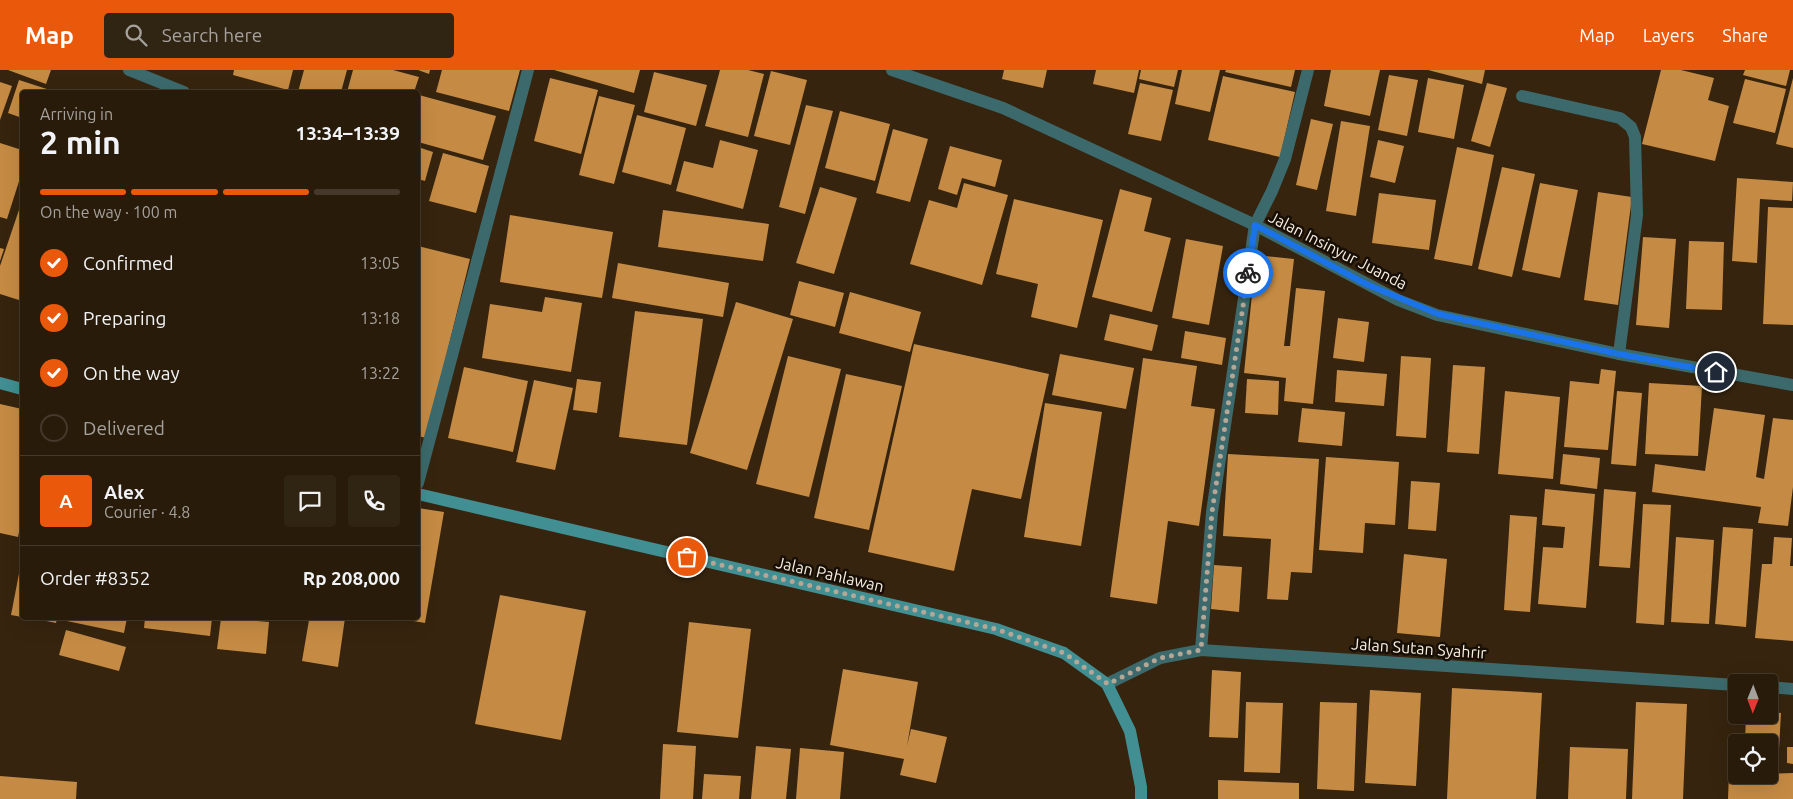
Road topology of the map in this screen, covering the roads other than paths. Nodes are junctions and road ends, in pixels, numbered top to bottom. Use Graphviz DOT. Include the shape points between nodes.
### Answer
graph roads {
  1 [pos="129,70"];
  2 [pos="528,70"];
  3 [pos="892,70"];
  4 [pos="1308,70"];
  5 [pos="179,90"];
  6 [pos="1522,96"];
  7 [pos="1255,225"];
  8 [pos="1619,354"];
  9 [pos="0,383"];
  10 [pos="1793,385"];
  11 [pos="20,388"];
  12 [pos="420,475"];
  13 [pos="420,494"];
  14 [pos="1196,650"];
  15 [pos="1108,684"];
  16 [pos="1728,684"];
  17 [pos="1778,688"];
  18 [pos="1793,689"];
  19 [pos="1141,799"];
  1 -- 5 [label="street"];
  2 -- 12 [label="street"];
  3 -- 7 [label="street, Jalan Insinyur Juanda" via="1002,108"];
  4 -- 7 [label="street" via="1285,159"];
  6 -- 8 [label="street" via="1620,118 1631,127 1637,164 1637,215"];
  7 -- 8 [label="street, Jalan Insinyur Juanda" via="1366,284 1438,314"];
  7 -- 14 [label="street" via="1212,512"];
  8 -- 10 [label="street, Jalan Insinyur Juanda"];
  9 -- 11 [label="main road"];
  13 -- 15 [label="main road, Jalan Pahlawan" via="996,629 1064,653"];
  14 -- 15 [label="street, Jalan Sutan Syahrir" via="1160,658"];
  14 -- 16 [label="street, Jalan Sutan Syahrir"];
  15 -- 19 [label="main road, Jalan Pahlawan" via="1130,731"];
  17 -- 18 [label="street"];
}
